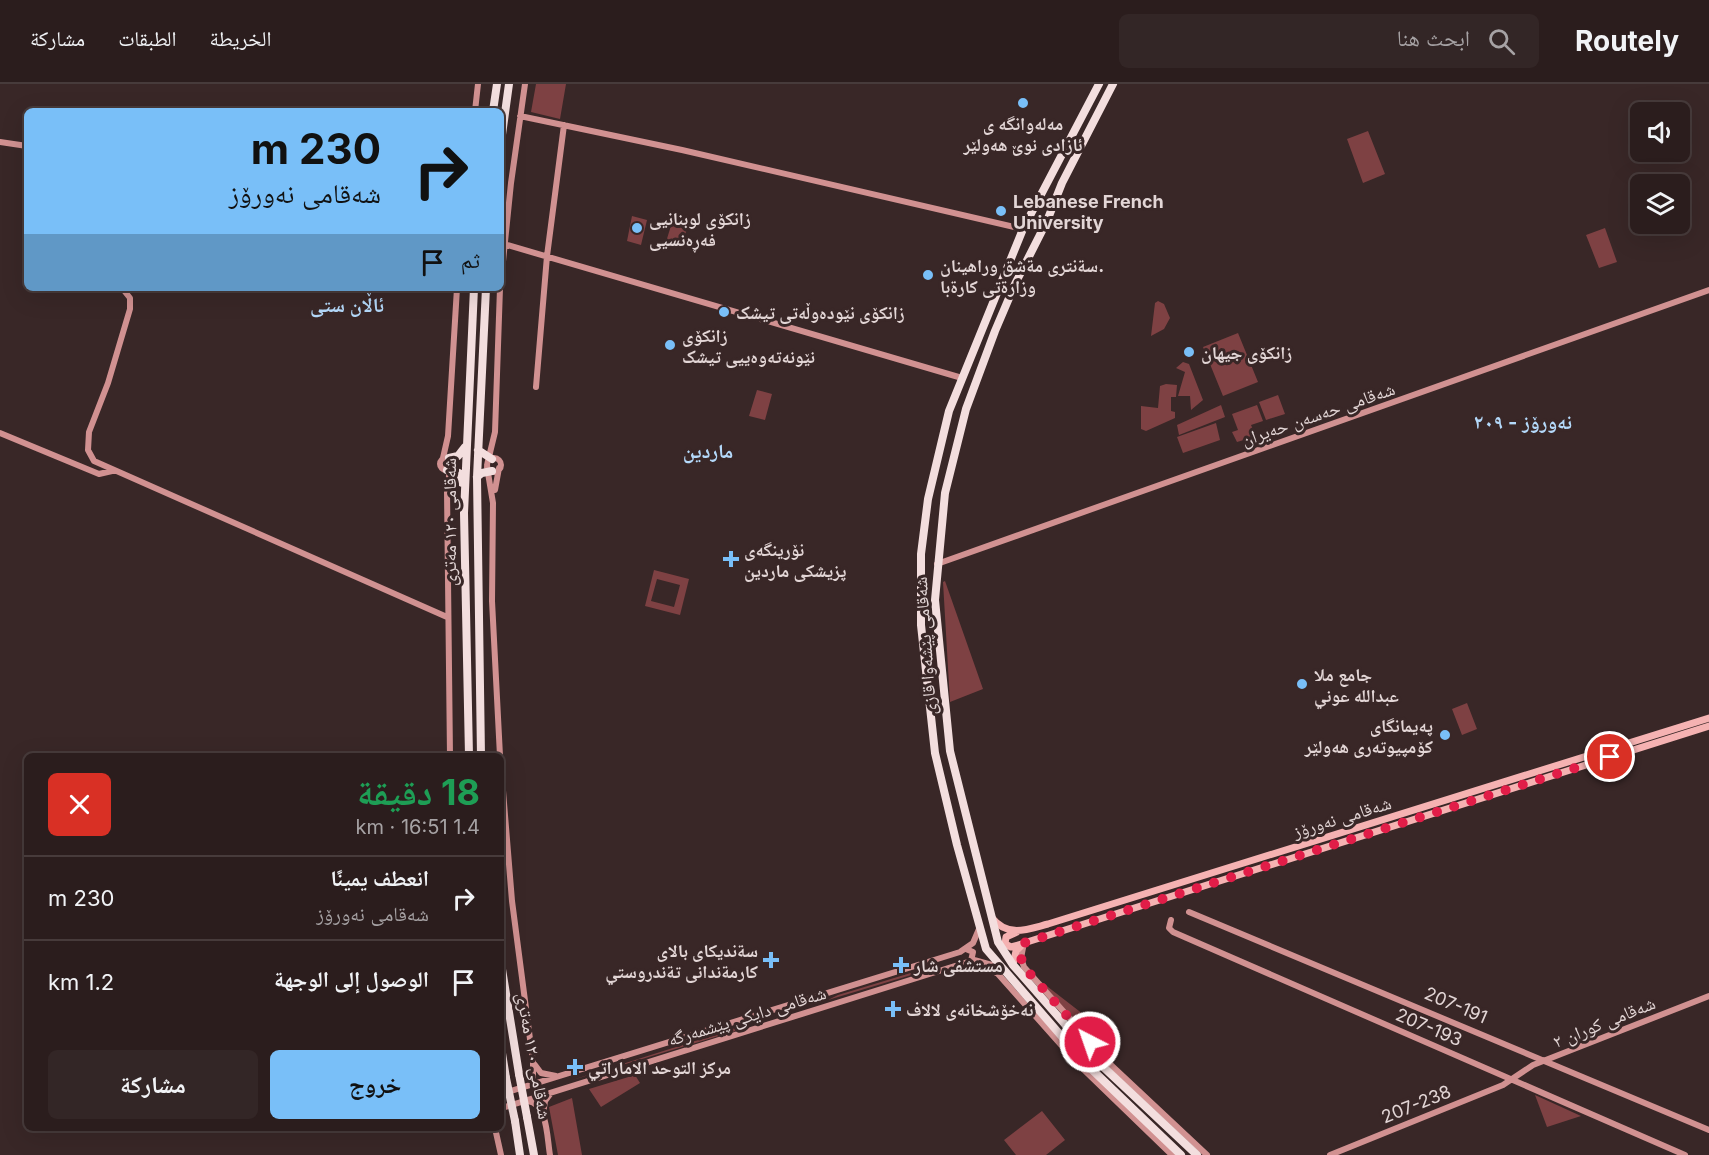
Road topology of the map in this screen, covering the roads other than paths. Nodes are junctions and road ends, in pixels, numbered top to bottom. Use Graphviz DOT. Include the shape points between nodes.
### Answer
graph roads {
  1 [pos="478,84"];
  2 [pos="496,84"];
  3 [pos="509,84"];
  4 [pos="525,84"];
  5 [pos="1099,84"];
  6 [pos="1113,84"];
  7 [pos="475,108"];
  8 [pos="493,108"];
  9 [pos="520,116"];
  10 [pos="504,120"];
  11 [pos="566,125"];
  12 [pos="0,142"];
  13 [pos="24,146"];
  14 [pos="1023,229"];
  15 [pos="504,244"];
  16 [pos="547,256"];
  17 [pos="1709,290"];
  18 [pos="125,291"];
  19 [pos="457,291"];
  20 [pos="474,291"];
  21 [pos="486,291"];
  22 [pos="500,291"];
  23 [pos="962,378"];
  24 [pos="536,387"];
  25 [pos="495,432"];
  26 [pos="0,433"];
  27 [pos="943,435"];
  28 [pos="958,440"];
  29 [pos="466,447"];
  30 [pos="478,450"];
  31 [pos="449,459"];
  32 [pos="935,460"];
  33 [pos="952,461"];
  34 [pos="492,465"];
  35 [pos="447,469"];
  36 [pos="112,471"];
  37 [pos="477,477"];
  38 [pos="447,491"];
  39 [pos="465,493"];
  40 [pos="493,503"];
  41 [pos="936,564"];
  42 [pos="447,617"];
  43 [pos="1708,721"];
  44 [pos="947,728"];
  45 [pos="932,730"];
  46 [pos="950,751"];
  47 [pos="450,753"];
  48 [pos="469,753"];
  49 [pos="481,753"];
  50 [pos="500,753"];
  51 [pos="935,753"];
  52 [pos="1571,755"];
  53 [pos="1580,758"];
  54 [pos="1450,809"];
  55 [pos="1459,812"];
  56 [pos="504,818"];
  57 [pos="1368,825"];
  58 [pos="1360,827"];
  59 [pos="1367,834"];
  60 [pos="1290,859"];
  61 [pos="1283,869"];
  62 [pos="989,912"];
  63 [pos="1189,912"];
  64 [pos="1171,920"];
  65 [pos="980,929"];
  66 [pos="1019,931"];
  67 [pos="1024,943"];
  68 [pos="966,949"];
  69 [pos="938,959"];
  70 [pos="971,961"];
  71 [pos="961,964"];
  72 [pos="1013,965"];
  73 [pos="1000,967"];
  74 [pos="942,970"];
  75 [pos="1006,978"];
  76 [pos="504,982"];
  77 [pos="1709,996"];
  78 [pos="797,1003"];
  79 [pos="772,1011"];
  80 [pos="803,1015"];
  81 [pos="777,1023"];
  82 [pos="1074,1029"];
  83 [pos="1548,1060"];
  84 [pos="533,1062"];
  85 [pos="504,1066"];
  86 [pos="562,1076"];
  87 [pos="1512,1079"];
  88 [pos="533,1085"];
  89 [pos="570,1087"];
  90 [pos="551,1093"];
  91 [pos="504,1095"];
  92 [pos="525,1101"];
  93 [pos="504,1108"];
  94 [pos="1132,1113"];
  95 [pos="543,1117"];
  96 [pos="1709,1130"];
  97 [pos="496,1131"];
  98 [pos="501,1155"];
  99 [pos="520,1155"];
  100 [pos="534,1155"];
  101 [pos="550,1155"];
  102 [pos="1172,1155"];
  103 [pos="1181,1155"];
  104 [pos="1197,1155"];
  105 [pos="1207,1155"];
  106 [pos="1330,1155"];
  107 [pos="1685,1155"];
  1 -- 7 [label="street"];
  2 -- 8 [label="highway"];
  3 -- 10 [label="highway"];
  4 -- 9 [label="street"];
  5 -- 14 [label="highway, شەقامی پێشەوا قازی"];
  6 -- 28 [label="highway, شەقامی پێشەوا قازی" via="1011,291 970,397"];
  9 -- 11 [label="street"];
  9 -- 15 [label="street"];
  11 -- 14 [label="street"];
  11 -- 16 [label="street"];
  12 -- 13 [label="street"];
  14 -- 23 [label="highway, شەقامی پێشەوا قازی"];
  15 -- 16 [label="street"];
  16 -- 23 [label="street"];
  16 -- 24 [label="street" via="545,321"];
  17 -- 41 [label="street, شەقامی حەسەن حەیران"];
  18 -- 36 [label="street" via="130,297 130,309 88,442 94,461"];
  19 -- 31 [label="street"];
  20 -- 29 [label="highway, شەقامی ١٢٠ مەتری"];
  21 -- 30 [label="highway, شەقامی ١٢٠ مەتری"];
  22 -- 25 [label="street"];
  23 -- 27 [label="highway, شەقامی پێشەوا قازی"];
  25 -- 34 [label="street"];
  25 -- 34 [label="street"];
  26 -- 36 [label="street" via="96,472"];
  27 -- 28 [label="highway" via="947,445 955,445"];
  27 -- 32 [label="highway, شەقامی پێشەوا قازی"];
  28 -- 33 [label="highway, شەقامی پێشەوا قازی"];
  29 -- 31 [label="highway"];
  29 -- 39 [label="highway, شەقامی ١٢٠ مەتری"];
  30 -- 34 [label="highway"];
  30 -- 37 [label="highway, شەقامی ١٢٠ مەتری"];
  31 -- 35 [label="street"];
  31 -- 35 [label="street"];
  32 -- 33 [label="highway" via="944,452"];
  32 -- 45 [label="highway, شەقامی پێشەوا قازی" via="921,554 921,625"];
  33 -- 41 [label="highway, شەقامی پێشەوا قازی"];
  34 -- 37 [label="highway"];
  34 -- 40 [label="street"];
  34 -- 40 [label="street"];
  35 -- 38 [label="street"];
  35 -- 38 [label="street"];
  35 -- 39 [label="highway" via="460,474"];
  36 -- 42 [label="street"];
  37 -- 49 [label="highway, شەقامی ١٢٠ مەتری"];
  38 -- 42 [label="street"];
  39 -- 48 [label="highway, شەقامی ١٢٠ مەتری"];
  40 -- 50 [label="street" via="492,587"];
  41 -- 44 [label="highway, شەقامی پێشەوا قازی" via="936,610"];
  42 -- 47 [label="street"];
  43 -- 53 [label="main road, شەقامی نەورۆز"];
  43 -- 54 [label="main road, شەقامی نەورۆز"];
  44 -- 45 [label="highway" via="941,737"];
  44 -- 46 [label="highway, شەقامی پێشەوا قازی"];
  45 -- 51 [label="highway, شەقامی پێشەوا قازی"];
  46 -- 51 [label="highway" via="941,745"];
  46 -- 62 [label="highway, شەقامی پێشەوا قازی"];
  51 -- 65 [label="highway, شەقامی پێشەوا قازی"];
  52 -- 53 [label="main road"];
  53 -- 57 [label="main road, شەقامی نەورۆز"];
  54 -- 55 [label="main road"];
  54 -- 59 [label="main road, شەقامی نەورۆز"];
  56 -- 84 [label="street"];
  57 -- 58 [label="main road, شەقامی نەورۆز"];
  57 -- 59 [label="main road"];
  58 -- 59 [label="main road"];
  58 -- 66 [label="main road, شەقامی نەورۆز"];
  59 -- 60 [label="main road, شەقامی نەورۆز"];
  60 -- 61 [label="main road"];
  60 -- 67 [label="main road, شەقامی نەورۆز"];
  62 -- 66 [label="main road" via="1003,928"];
  62 -- 72 [label="highway, شەقامی پێشەوا قازی" via="998,942"];
  63 -- 83 [label="street, 207-191"];
  64 -- 87 [label="street, 207-193" via="1169,928 1173,932"];
  65 -- 68 [label="street"];
  65 -- 73 [label="highway, شەقامی پێشەوا قازی" via="986,949"];
  66 -- 67 [label="main road" via="1006,937 1005,943"];
  67 -- 72 [label="main road" via="1016,951"];
  67 -- 82 [label="street" via="1024,967"];
  68 -- 69 [label="street, شەقامی دایکی پێشمەرگە"];
  68 -- 70 [label="street" via="973,952"];
  69 -- 74 [label="street"];
  69 -- 78 [label="street, شەقامی دایکی پێشمەرگە"];
  70 -- 71 [label="street, شەقامی دایکی پێشمەرگە"];
  70 -- 73 [label="street, شەقامی دایکی پێشمەرگە" via="983,960"];
  71 -- 74 [label="street, شەقامی دایکی پێشمەرگە"];
  71 -- 75 [label="street" via="987,967"];
  72 -- 82 [label="highway, شەقامی پێشەوا قازی"];
  73 -- 75 [label="highway, شەقامی پێشەوا قازی"];
  74 -- 80 [label="street, شەقامی دایکی پێشمەرگە"];
  75 -- 94 [label="highway, شەقامی پێشەوا قازی"];
  76 -- 100 [label="highway, شەقامی ١٢٠ مەتری, bridge"];
  77 -- 83 [label="street, شەقامی کوران ٢"];
  78 -- 79 [label="street, شەقامی دایکی پێشمەرگە"];
  78 -- 80 [label="street" via="795,1011"];
  79 -- 81 [label="street" via="780,1014"];
  79 -- 86 [label="street, شەقامی دایکی پێشمەرگە"];
  80 -- 81 [label="street, شەقامی دایکی پێشمەرگە"];
  81 -- 89 [label="street, شەقامی دایکی پێشمەرگە"];
  82 -- 104 [label="highway, شەقامی پێشەوا قازی" via="1098,1062"];
  82 -- 105 [label="street"];
  83 -- 87 [label="street, شەقامی کوران ٢" via="1530,1066"];
  83 -- 96 [label="street, 207-191"];
  84 -- 86 [label="street" via="539,1072"];
  84 -- 88 [label="street"];
  85 -- 99 [label="highway, شەقامی ١٢٠ مەتری, bridge"];
  86 -- 88 [label="street, شەقامی دایکی پێشمەرگە"];
  86 -- 89 [label="street"];
  87 -- 106 [label="street, 207-238"];
  87 -- 107 [label="street, 207-193"];
  88 -- 91 [label="street, شەقامی دایکی پێشمەرگە"];
  89 -- 90 [label="street, شەقامی دایکی پێشمەرگە"];
  90 -- 92 [label="street, شەقامی دایکی پێشمەرگە"];
  90 -- 95 [label="street" via="545,1101"];
  92 -- 93 [label="street, شەقامی دایکی پێشمەرگە"];
  92 -- 95 [label="street" via="536,1104"];
  94 -- 102 [label="street"];
  94 -- 103 [label="highway, شەقامی پێشەوا قازی"];
  95 -- 101 [label="street"];
  97 -- 98 [label="street"];
}
